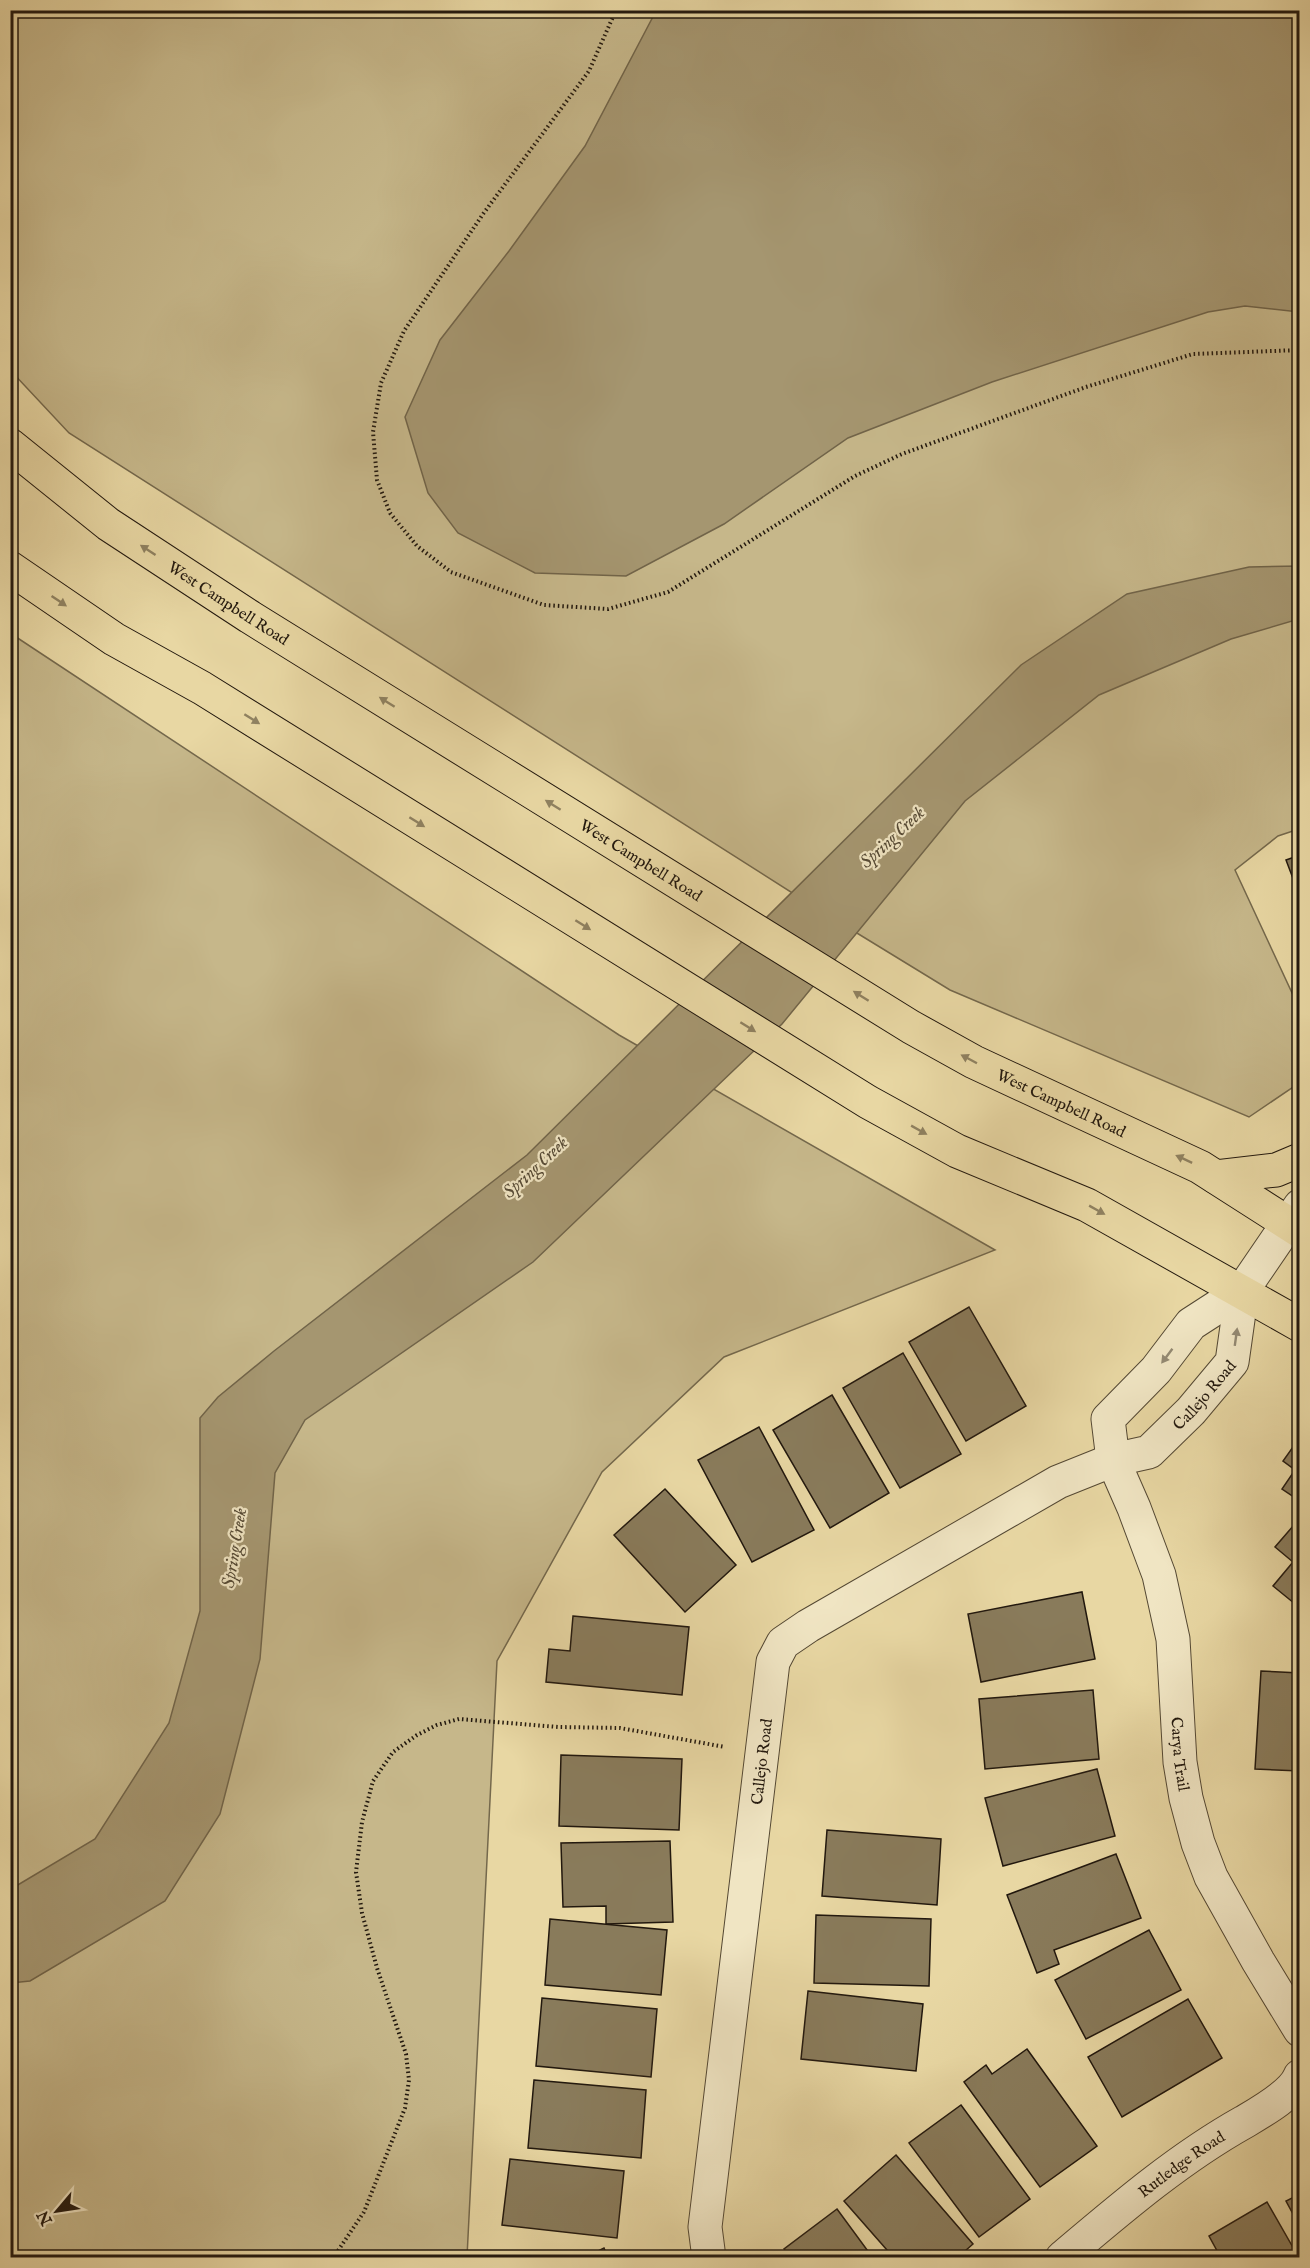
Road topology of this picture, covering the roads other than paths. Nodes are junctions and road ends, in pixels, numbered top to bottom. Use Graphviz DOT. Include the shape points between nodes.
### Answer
graph roads {
  1 [pos="10,445"];
  2 [pos="10,568"];
  3 [pos="1299,1160"];
  4 [pos="1216,1177"];
  5 [pos="1295,1220"];
  6 [pos="1242,1291"];
  7 [pos="1299,1325"];
  8 [pos="1113,1460"];
  9 [pos="1299,2030"];
  10 [pos="1299,2076"];
  11 [pos="709,2258"];
  12 [pos="1062,2258"];
  4 -- 1 [label="main road, West Campbell Road, one-way" via="974,1062 911,1027 250,616 108,524"];
  2 -- 6 [label="main road, one-way" via="114,639 202,688 868,1102 957,1150 1087,1205"];
  3 -- 4 [label="main road" via="1276,1170"];
  4 -- 5 [label="main road, West Campbell Road"];
  5 -- 6 [label="street, Callejo Road"];
  6 -- 7 [label="main road"];
  6 -- 8 [label="street, Callejo Road, one-way" via="1191,1324 1156,1370 1108,1419"];
  8 -- 6 [label="street, Callejo Road, one-way" via="1149,1452 1191,1411 1232,1362"];
  8 -- 9 [label="street, Carya Trail" via="1159,1575 1173,1640 1180,1762 1198,1843 1211,1877"];
  8 -- 11 [label="street, Callejo Road" via="1059,1482 808,1626 783,1643 773,1662 705,2227"];
  10 -- 12 [label="street, Rutledge Road" via="1297,2084 1264,2111 1183,2161"];
}
